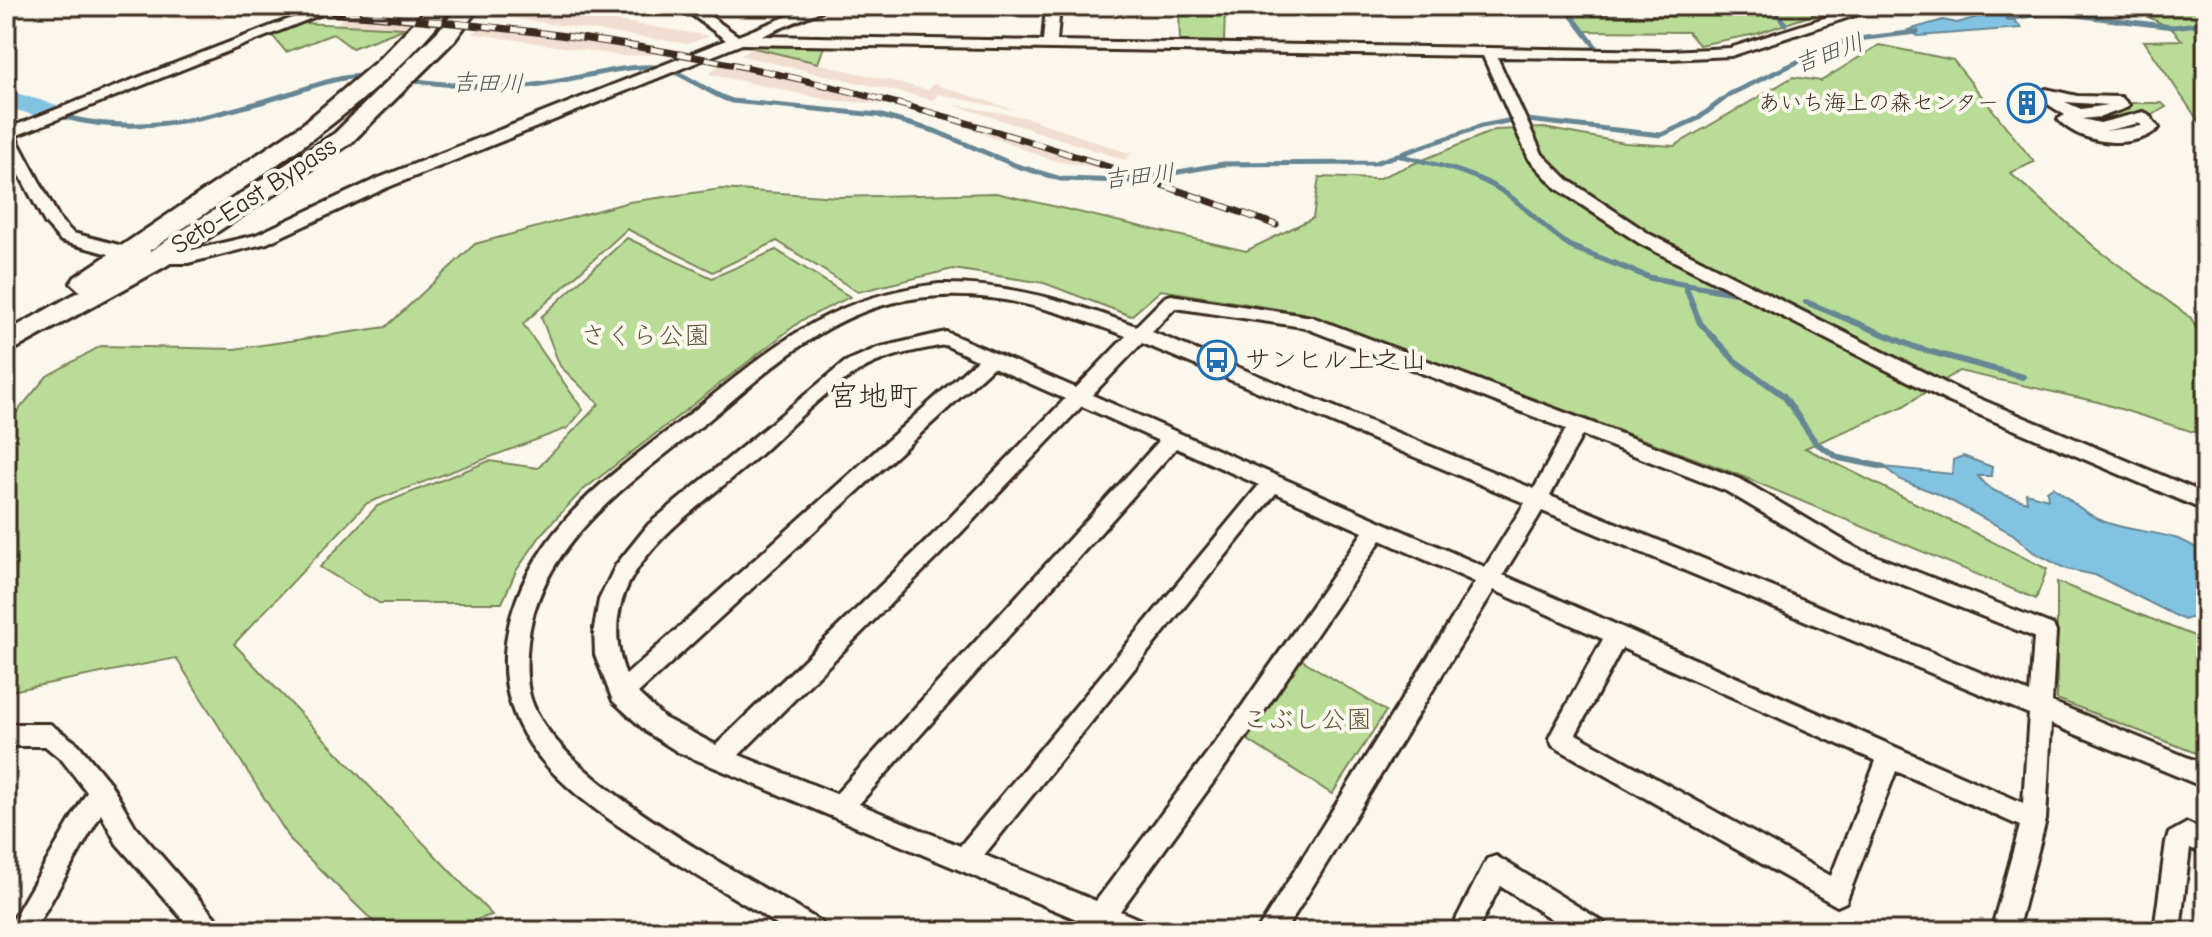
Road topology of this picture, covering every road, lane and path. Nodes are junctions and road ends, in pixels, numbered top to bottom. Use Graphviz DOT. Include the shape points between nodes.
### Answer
graph roads {
  1 [pos="335,6"];
  2 [pos="442,6"];
  3 [pos="470,6"];
  4 [pos="687,6"];
  5 [pos="825,6"];
  6 [pos="1053,6"];
  7 [pos="1876,6"];
  8 [pos="735,40"];
  9 [pos="1050,44"];
  10 [pos="1489,54"];
  11 [pos="388,79"];
  12 [pos="6,134"];
  13 [pos="123,254"];
  14 [pos="157,260"];
  15 [pos="6,328"];
  16 [pos="1138,334"];
  17 [pos="6,344"];
  18 [pos="991,358"];
  19 [pos="1080,399"];
  20 [pos="1577,426"];
  21 [pos="1172,440"];
  22 [pos="1272,484"];
  23 [pos="1537,502"];
  24 [pos="2206,503"];
  25 [pos="1376,530"];
  26 [pos="1489,579"];
  27 [pos="1616,637"];
  28 [pos="621,694"];
  29 [pos="2040,709"];
  30 [pos="6,735"];
  31 [pos="721,757"];
  32 [pos="1889,758"];
  33 [pos="2206,777"];
  34 [pos="101,791"];
  35 [pos="841,806"];
  36 [pos="2034,820"];
  37 [pos="2206,843"];
  38 [pos="966,858"];
  39 [pos="1101,916"];
  40 [pos="19,931"];
  41 [pos="210,931"];
  42 [pos="812,931"];
  43 [pos="1136,931"];
  44 [pos="1270,931"];
  45 [pos="1463,931"];
  46 [pos="1594,931"];
  47 [pos="2004,931"];
  48 [pos="2167,931"];
  1 -- 12 [label="street"];
  2 -- 11 [label="highway, Seto-East Bypass"];
  3 -- 11 [label="highway, Seto-East Bypass" via="410,73"];
  4 -- 8 [label="street"];
  5 -- 8 [label="street"];
  6 -- 9 [label="street"];
  7 -- 10 [label="street" via="1731,52"];
  8 -- 9 [label="street"];
  8 -- 14 [label="street" via="357,193 261,239 214,253"];
  9 -- 10 [label="street"];
  10 -- 24 [label="street" via="1535,156 1562,184 1645,239 1954,396"];
  11 -- 13 [label="highway, Seto-East Bypass" via="363,87 263,163"];
  11 -- 14 [label="highway, Seto-East Bypass" via="343,138"];
  12 -- 13 [label="street" via="60,232"];
  13 -- 14 [label="street"];
  13 -- 15 [label="highway, Seto-East Bypass" via="101,273"];
  14 -- 17 [label="highway, Seto-East Bypass"];
  16 -- 19 [label="street"];
  16 -- 20 [label="street" via="1171,301 1306,321"];
  16 -- 23 [label="street"];
  16 -- 42 [label="street" via="1036,296 1008,291 952,288 861,307 794,340 632,471 566,531 540,571 519,618 517,670 521,704 539,740 579,780"];
  18 -- 19 [label="street"];
  18 -- 28 [label="street"];
  18 -- 28 [label="street" via="946,338 862,361 645,542 605,612 609,665"];
  19 -- 21 [label="street"];
  19 -- 31 [label="street"];
  20 -- 23 [label="street"];
  20 -- 29 [label="street" via="1733,485 1851,555 2045,632"];
  21 -- 22 [label="street"];
  21 -- 35 [label="street"];
  22 -- 25 [label="street"];
  22 -- 38 [label="street"];
  23 -- 26 [label="street"];
  23 -- 29 [label="street"];
  25 -- 26 [label="street"];
  25 -- 39 [label="street"];
  26 -- 27 [label="street"];
  26 -- 44 [label="street"];
  27 -- 32 [label="street"];
  27 -- 32 [label="street" via="1561,738 1837,893"];
  28 -- 31 [label="street" via="669,735"];
  29 -- 33 [label="street"];
  29 -- 36 [label="street"];
  30 -- 34 [label="street" via="50,735"];
  31 -- 35 [label="street"];
  32 -- 36 [label="street"];
  34 -- 40 [label="street"];
  34 -- 41 [label="street" via="126,835"];
  35 -- 38 [label="street"];
  36 -- 47 [label="street"];
  37 -- 48 [label="street" via="2187,835 2178,842"];
  38 -- 39 [label="street"];
  39 -- 43 [label="street"];
  45 -- 46 [label="street" via="1496,868"];
}
